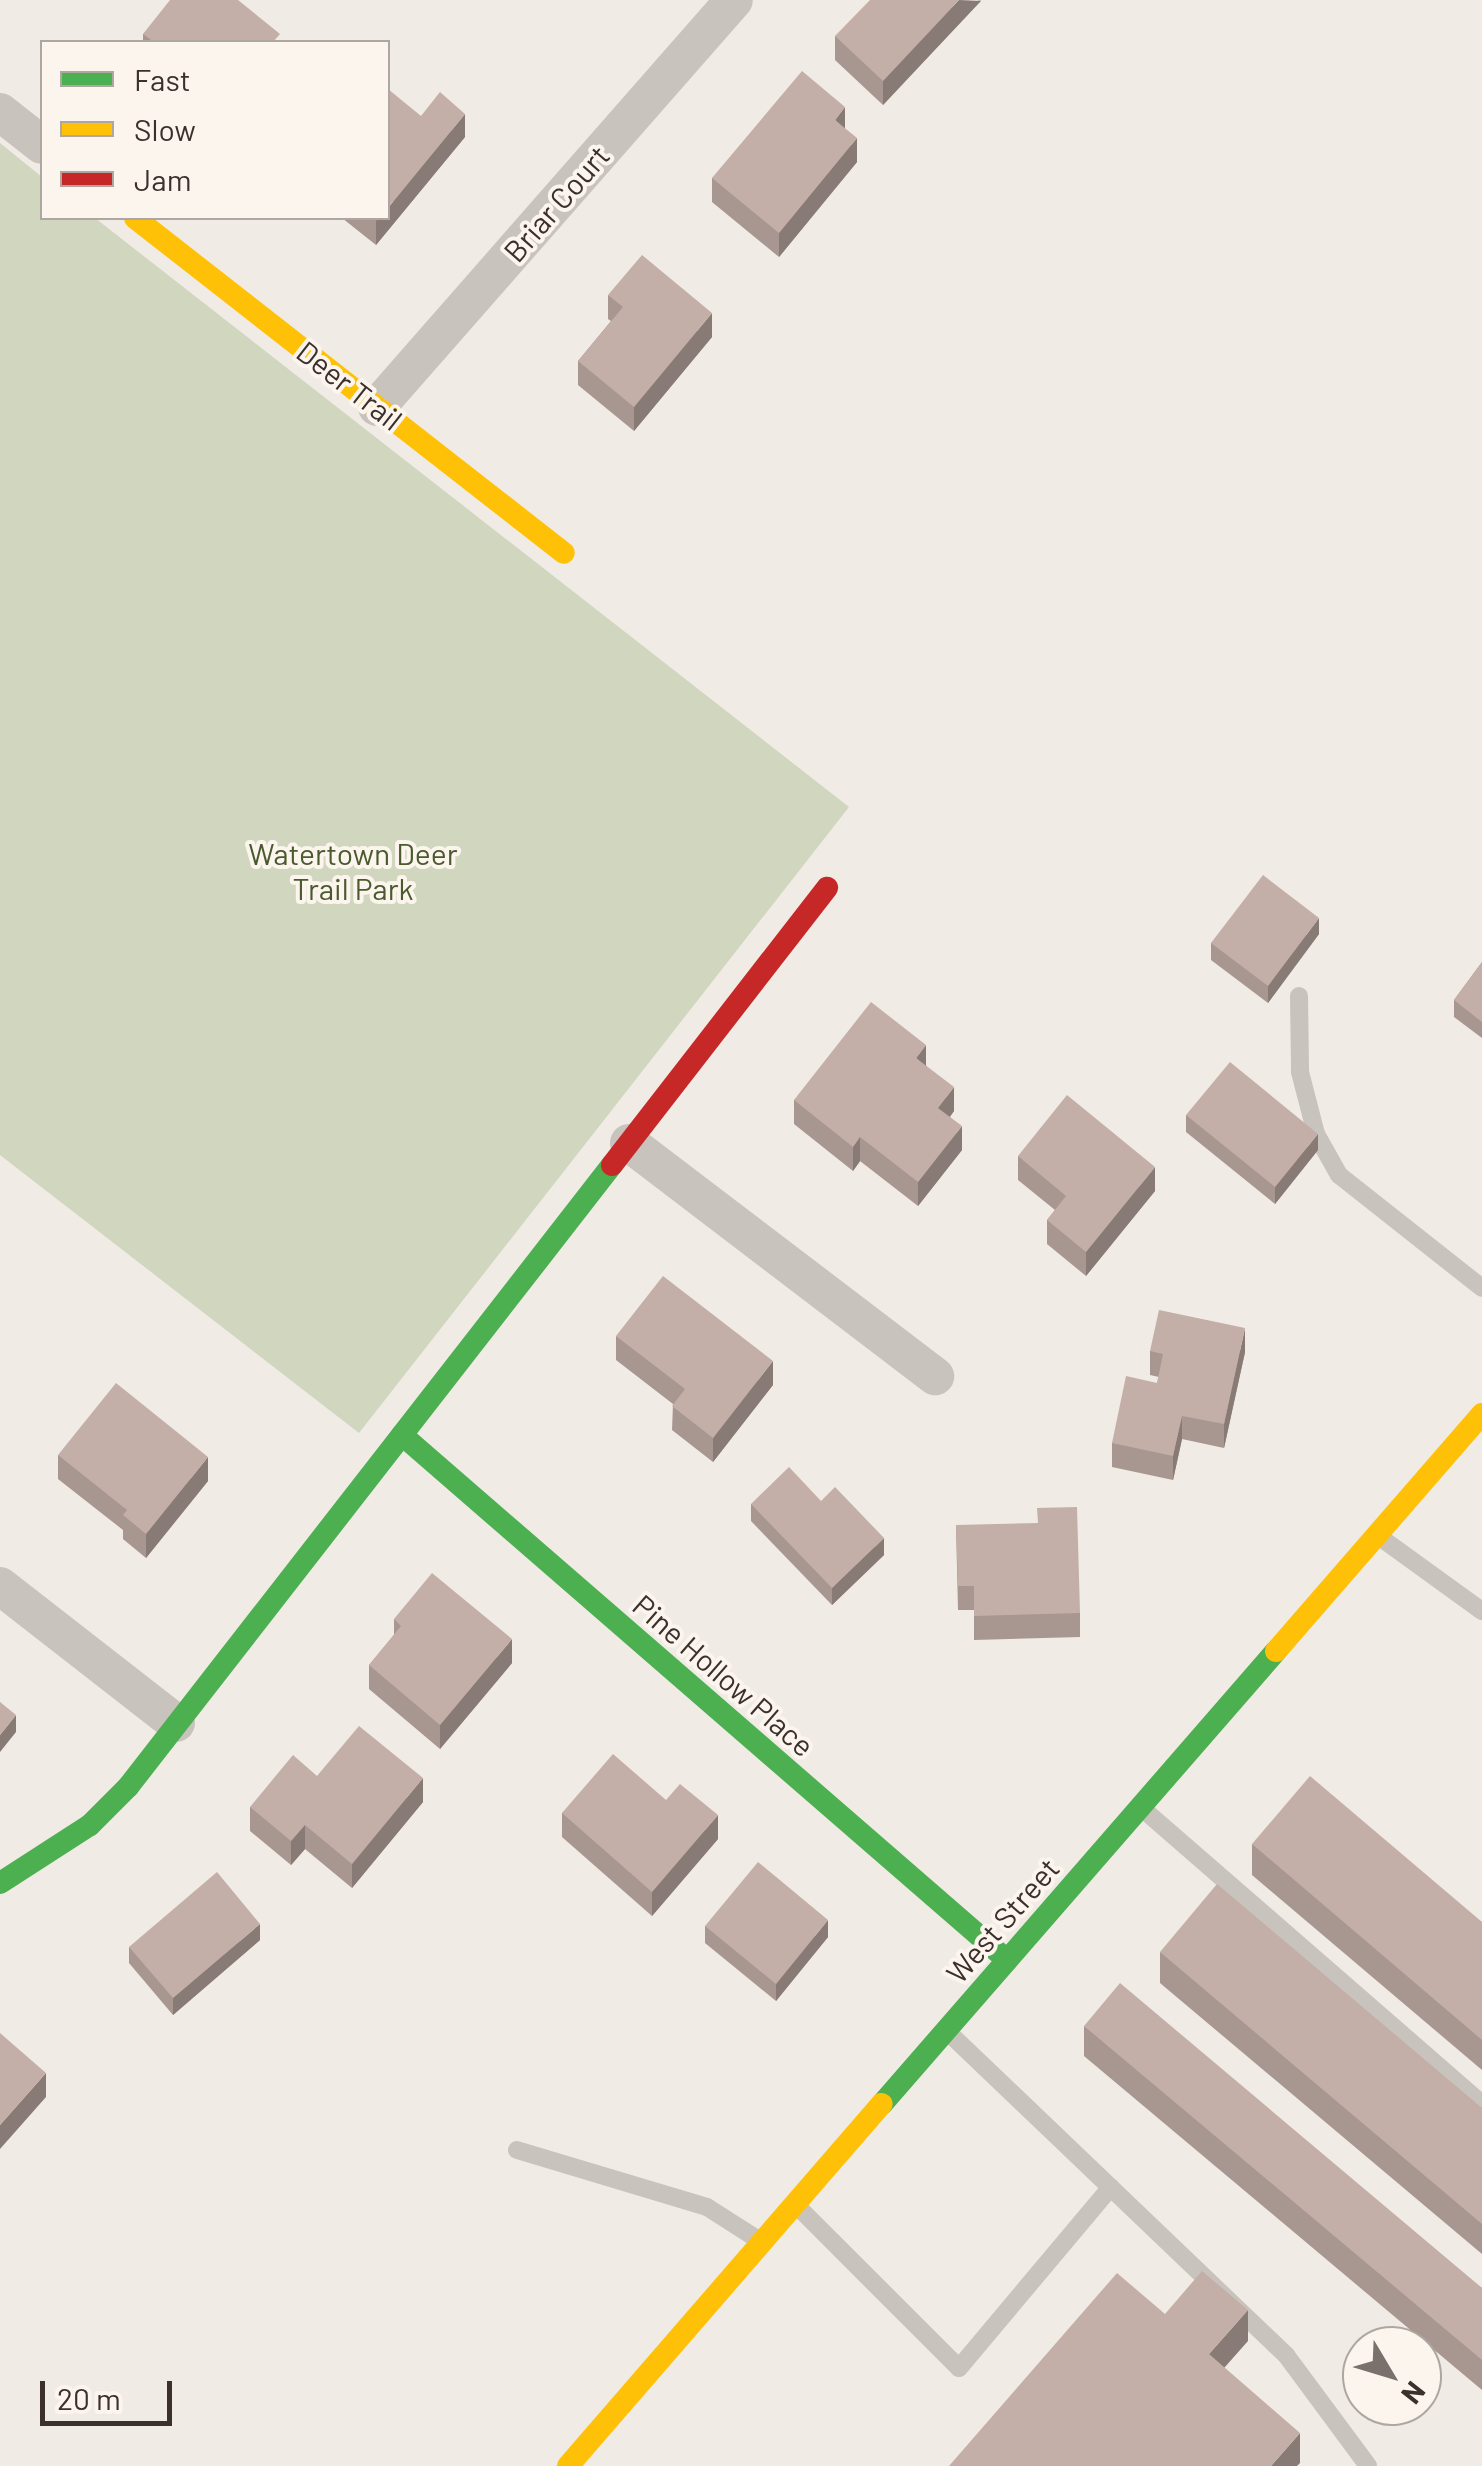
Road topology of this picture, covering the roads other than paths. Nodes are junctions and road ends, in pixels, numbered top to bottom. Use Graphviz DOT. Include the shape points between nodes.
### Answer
graph roads {
  1 [pos="734,0"];
  2 [pos="0,112"];
  3 [pos="40,143"];
  4 [pos="138,220"];
  5 [pos="377,406"];
  6 [pos="564,553"];
  7 [pos="827,888"];
  8 [pos="1299,996"];
  9 [pos="630,1143"];
  10 [pos="1482,1288"];
  11 [pos="936,1376"];
  12 [pos="1482,1414"];
  13 [pos="402,1435"];
  14 [pos="1376,1535"];
  15 [pos="0,1586"];
  16 [pos="1482,1610"];
  17 [pos="176,1723"];
  18 [pos="1140,1806"];
  19 [pos="0,1883"];
  20 [pos="1007,1960"];
  21 [pos="946,2030"];
  22 [pos="1482,2104"];
  23 [pos="517,2150"];
  24 [pos="1111,2187"];
  25 [pos="796,2204"];
  26 [pos="762,2242"];
  27 [pos="568,2466"];
  28 [pos="1368,2466"];
  1 -- 5 [label="street, Briar Court"];
  2 -- 3 [label="street"];
  4 -- 5 [label="street, Deer Trail"];
  5 -- 6 [label="street, Deer Trail"];
  7 -- 9 [label="street"];
  8 -- 10 [label="lane" via="1300,1072 1316,1134 1338,1175"];
  9 -- 11 [label="street"];
  9 -- 13 [label="street"];
  12 -- 14 [label="street, West Street"];
  13 -- 17 [label="street"];
  13 -- 20 [label="street, Pine Hollow Place"];
  14 -- 16 [label="lane"];
  14 -- 18 [label="street, West Street"];
  15 -- 17 [label="street"];
  17 -- 19 [label="street" via="90,1825"];
  18 -- 20 [label="street, West Street"];
  18 -- 22 [label="lane"];
  20 -- 21 [label="street, West Street"];
  21 -- 24 [label="lane"];
  21 -- 25 [label="street, West Street"];
  23 -- 26 [label="lane" via="707,2207"];
  24 -- 25 [label="lane" via="959,2368"];
  24 -- 28 [label="lane" via="1286,2355"];
  25 -- 26 [label="street, West Street"];
  26 -- 27 [label="street, West Street"];
}
